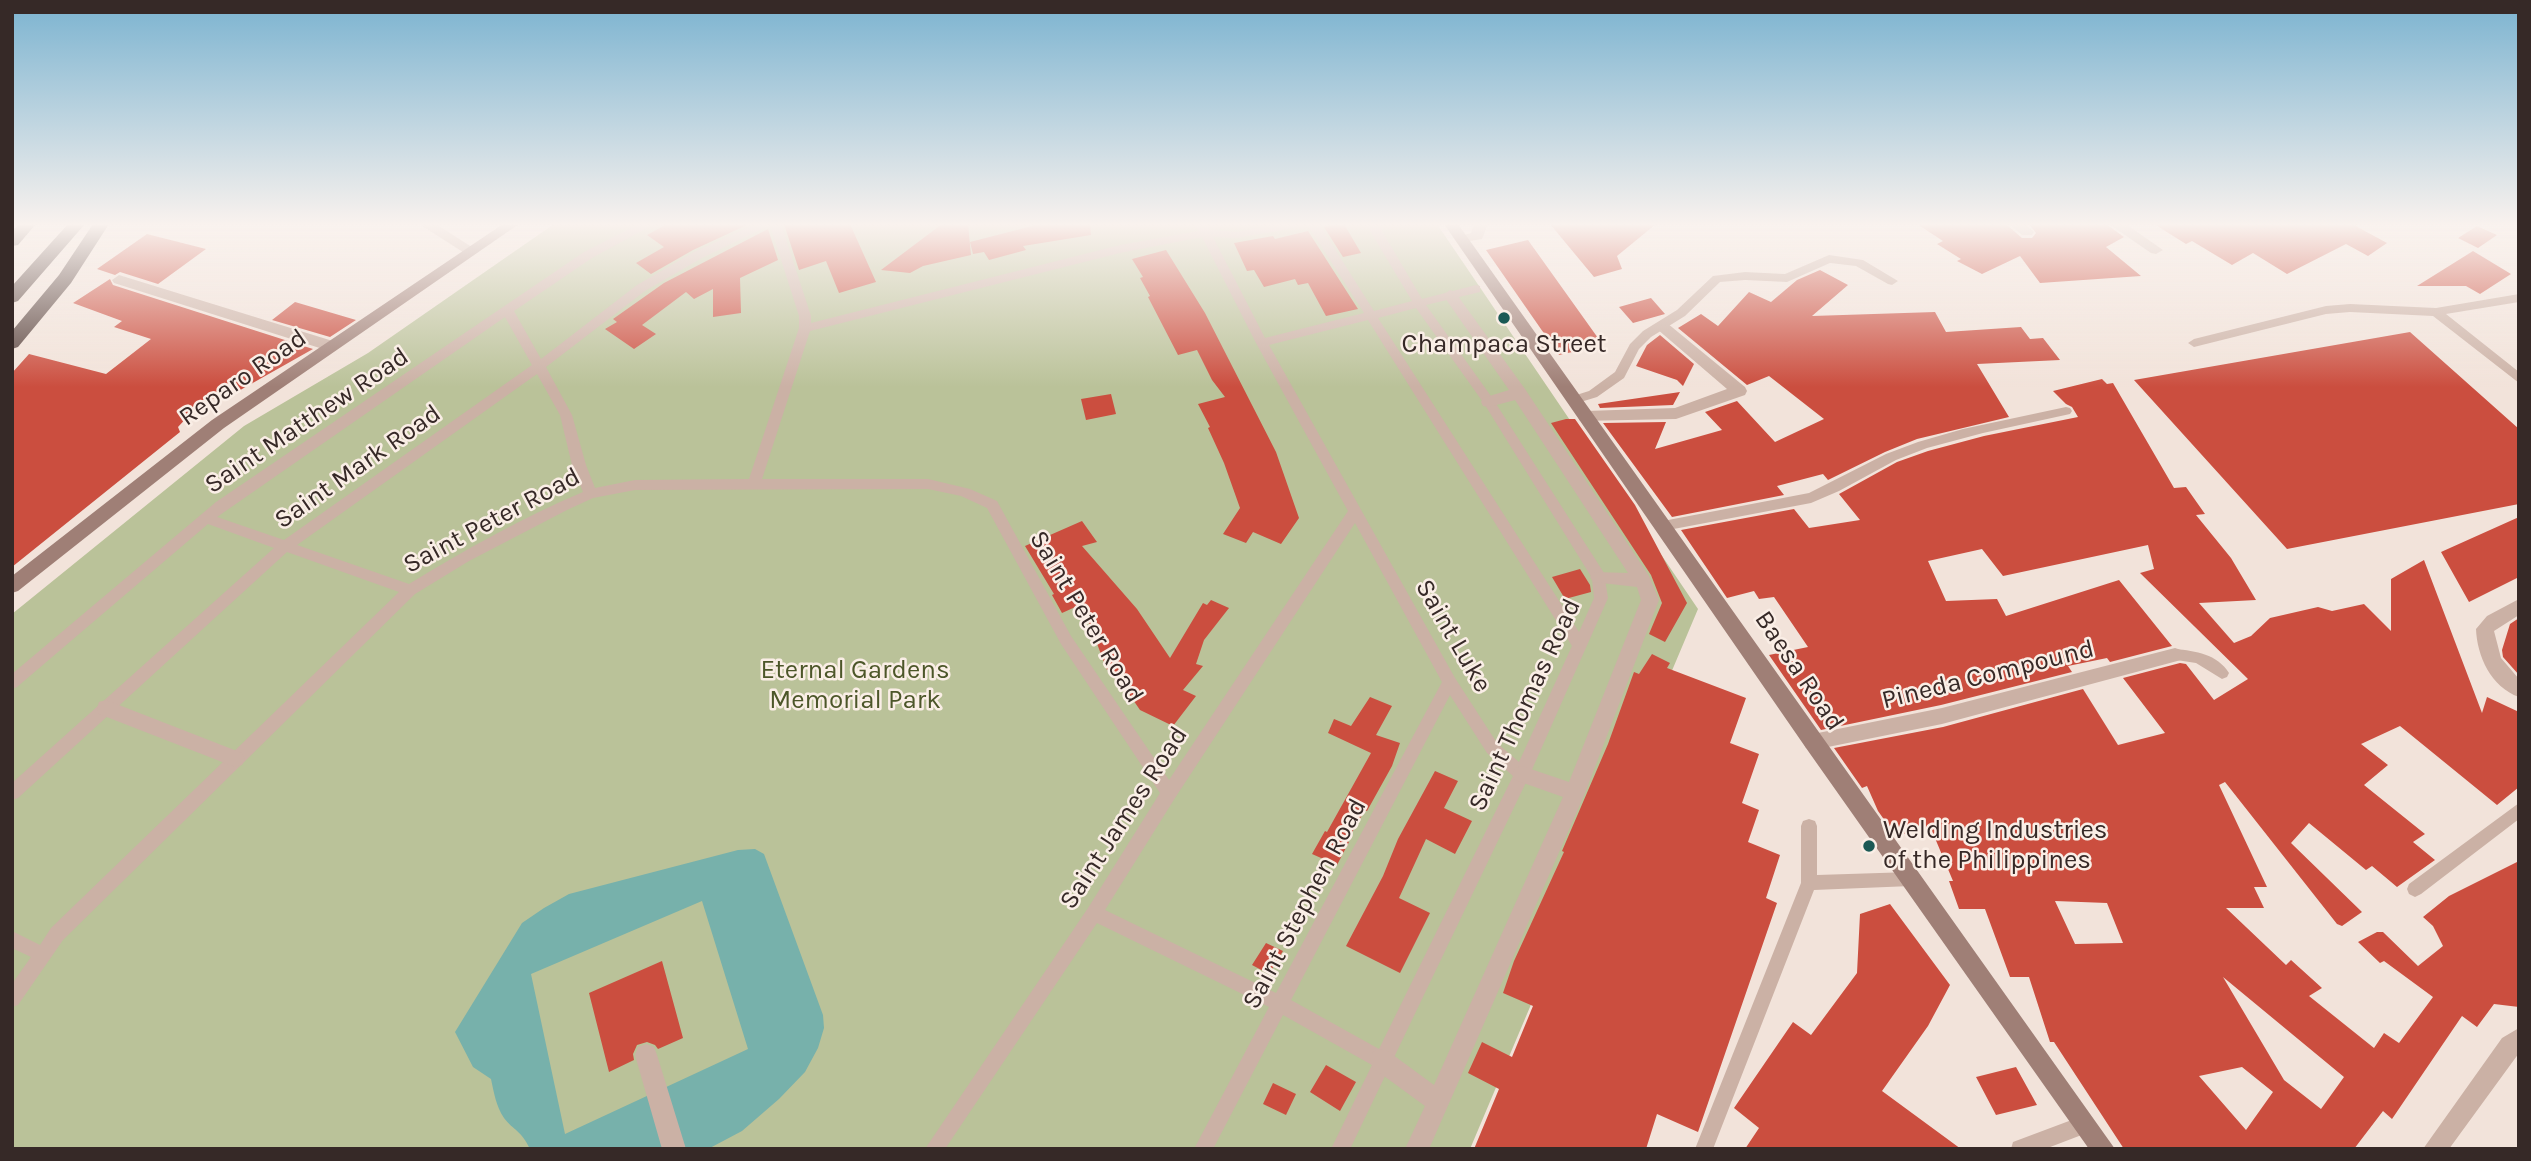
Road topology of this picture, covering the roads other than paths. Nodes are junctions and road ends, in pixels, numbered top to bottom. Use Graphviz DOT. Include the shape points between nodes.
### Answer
graph roads {
  1 [pos="29,278"];
  2 [pos="66,278"];
  3 [pos="431,278"];
  4 [pos="555,278"];
  5 [pos="658,278"];
  6 [pos="793,278"];
  7 [pos="1004,278"];
  8 [pos="1229,278"];
  9 [pos="1348,278"];
  10 [pos="1404,278"];
  11 [pos="1489,278"];
  12 [pos="1721,278"];
  13 [pos="1887,278"];
  14 [pos="119,280"];
  15 [pos="1892,281"];
  16 [pos="1476,289"];
  17 [pos="1450,295"];
  18 [pos="12,297"];
  19 [pos="2519,298"];
  20 [pos="1418,302"];
  21 [pos="509,311"];
  22 [pos="2436,312"];
  23 [pos="1371,315"];
  24 [pos="1662,326"];
  25 [pos="805,328"];
  26 [pos="12,343"];
  27 [pos="1262,343"];
  28 [pos="2194,343"];
  29 [pos="331,346"];
  30 [pos="539,366"];
  31 [pos="2519,379"];
  32 [pos="1519,393"];
  33 [pos="1574,400"];
  34 [pos="1489,402"];
  35 [pos="2066,411"];
  36 [pos="1586,417"];
  37 [pos="754,484"];
  38 [pos="591,494"];
  39 [pos="1354,513"];
  40 [pos="205,518"];
  41 [pos="1663,526"];
  42 [pos="284,547"];
  43 [pos="1599,577"];
  44 [pos="1643,581"];
  45 [pos="12,586"];
  46 [pos="410,590"];
  47 [pos="2519,606"];
  48 [pos="1580,646"];
  49 [pos="2175,655"];
  50 [pos="2222,673"];
  51 [pos="12,682"];
  52 [pos="1450,682"];
  53 [pos="2519,689"];
  54 [pos="106,708"];
  55 [pos="1813,742"];
  56 [pos="235,760"];
  57 [pos="1522,774"];
  58 [pos="12,793"];
  59 [pos="1169,793"];
  60 [pos="1575,793"];
  61 [pos="2519,810"];
  62 [pos="1810,826"];
  63 [pos="1911,879"];
  64 [pos="1808,883"];
  65 [pos="2415,889"];
  66 [pos="1094,913"];
  67 [pos="12,939"];
  68 [pos="41,954"];
  69 [pos="12,999"];
  70 [pos="1280,1004"];
  71 [pos="2519,1039"];
  72 [pos="646,1055"];
  73 [pos="1381,1060"];
  74 [pos="1437,1101"];
  75 [pos="2085,1124"];
  76 [pos="674,1149"];
  77 [pos="933,1149"];
  78 [pos="1203,1149"];
  79 [pos="1339,1149"];
  80 [pos="1417,1149"];
  81 [pos="1704,1149"];
  82 [pos="2020,1149"];
  83 [pos="2103,1149"];
  84 [pos="2435,1149"];
  1 -- 18 [label="highway"];
  2 -- 26 [label="highway"];
  3 -- 29 [label="main road, Reparo Road"];
  4 -- 21 [label="lane, Saint Matthew Road"];
  5 -- 30 [label="lane, Saint Mark Road"];
  6 -- 25 [label="lane" via="806,316"];
  7 -- 25 [label="lane"];
  8 -- 27 [label="lane, Saint Luke"];
  9 -- 23 [label="lane"];
  10 -- 20 [label="lane, Saint Thomas Road"];
  11 -- 33 [label="main road, Baesa Road"];
  12 -- 24 [label="lane"];
  13 -- 15 [label="lane"];
  14 -- 29 [label="street"];
  16 -- 17 [label="lane"];
  17 -- 20 [label="lane"];
  17 -- 32 [label="street"];
  19 -- 22 [label="lane"];
  20 -- 23 [label="lane"];
  20 -- 34 [label="lane, Saint Thomas Road"];
  21 -- 30 [label="lane"];
  21 -- 40 [label="lane, Saint Matthew Road"];
  22 -- 28 [label="lane" via="2326,310"];
  22 -- 31 [label="lane"];
  23 -- 27 [label="lane"];
  23 -- 48 [label="lane"];
  24 -- 33 [label="lane" via="1634,346 1620,375 1593,394"];
  24 -- 36 [label="street" via="1739,391 1676,413"];
  25 -- 37 [label="lane"];
  27 -- 39 [label="lane, Saint Luke"];
  29 -- 45 [label="main road, Reparo Road" via="218,424"];
  30 -- 38 [label="lane" via="566,415"];
  30 -- 42 [label="lane, Saint Mark Road"];
  32 -- 34 [label="street"];
  32 -- 44 [label="street"];
  33 -- 36 [label="main road, Baesa Road"];
  34 -- 43 [label="lane, Saint Thomas Road"];
  35 -- 41 [label="lane" via="1925,444 1811,498"];
  36 -- 41 [label="main road, Baesa Road"];
  37 -- 38 [label="lane, Saint Peter Road" via="635,485"];
  37 -- 59 [label="lane, Saint Peter Road" via="946,485 992,505 1066,640"];
  38 -- 46 [label="lane, Saint Peter Road" via="476,550"];
  39 -- 52 [label="lane, Saint Luke"];
  39 -- 59 [label="lane, Saint James Road"];
  40 -- 42 [label="lane"];
  40 -- 51 [label="lane, Saint Matthew Road"];
  41 -- 55 [label="main road, Baesa Road"];
  42 -- 46 [label="lane"];
  42 -- 54 [label="lane, Saint Mark Road"];
  43 -- 44 [label="street"];
  43 -- 48 [label="lane, Saint Thomas Road" via="1601,598"];
  44 -- 60 [label="street" via="1650,600"];
  46 -- 56 [label="lane, Saint Peter Road"];
  47 -- 53 [label="street" via="2485,629 2489,658"];
  48 -- 57 [label="lane, Saint Thomas Road"];
  49 -- 50 [label="lane" via="2199,657"];
  49 -- 55 [label="street, Pineda Compound" via="1942,716"];
  52 -- 57 [label="lane, Saint Luke" via="1492,748"];
  52 -- 70 [label="lane, Saint Stephen Road"];
  54 -- 56 [label="street"];
  54 -- 58 [label="lane, Saint Mark Road"];
  55 -- 63 [label="main road, Baesa Road"];
  56 -- 68 [label="lane, Saint Peter Road"];
  57 -- 60 [label="street"];
  57 -- 73 [label="lane, Saint Thomas Road"];
  59 -- 66 [label="lane, Saint James Road"];
  60 -- 74 [label="street"];
  61 -- 65 [label="lane"];
  62 -- 64 [label="lane"];
  63 -- 64 [label="lane"];
  63 -- 75 [label="main road, Baesa Road"];
  64 -- 81 [label="lane"];
  66 -- 70 [label="lane"];
  66 -- 77 [label="lane, Saint James Road"];
  67 -- 68 [label="lane"];
  68 -- 69 [label="lane, Saint Peter Road"];
  70 -- 73 [label="lane"];
  70 -- 78 [label="lane, Saint Stephen Road"];
  71 -- 84 [label="street"];
  72 -- 76 [label="street"];
  73 -- 74 [label="street"];
  73 -- 79 [label="lane, Saint Thomas Road"];
  74 -- 80 [label="street"];
  75 -- 82 [label="lane"];
  75 -- 83 [label="main road, Baesa Road"];
}
